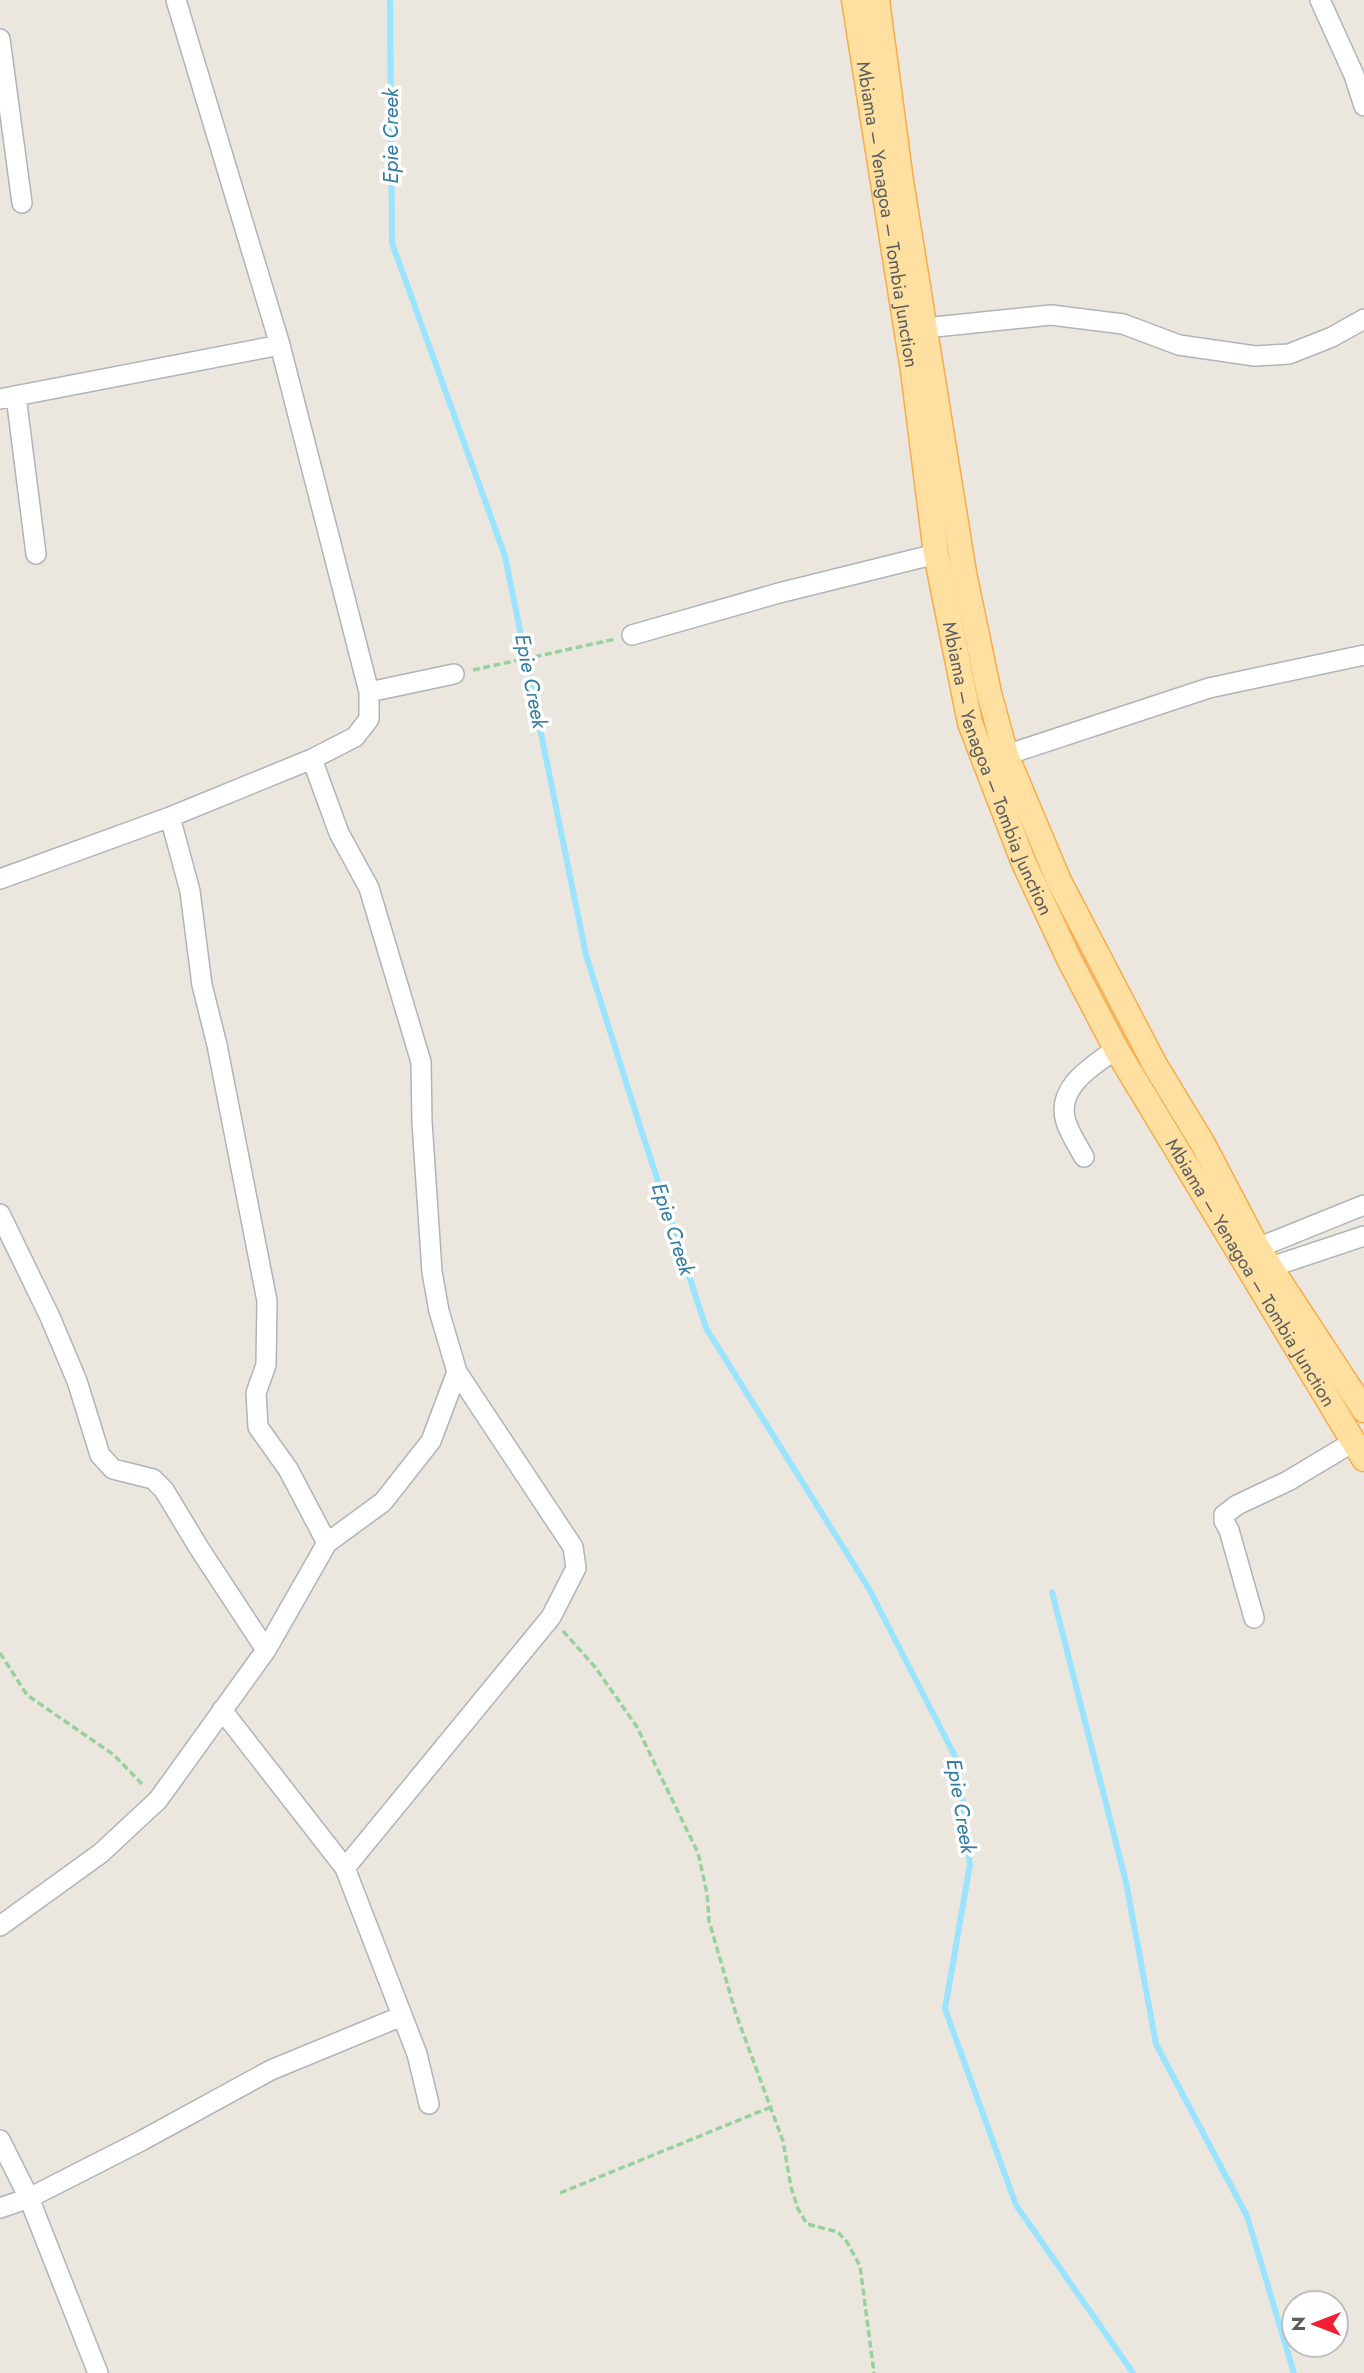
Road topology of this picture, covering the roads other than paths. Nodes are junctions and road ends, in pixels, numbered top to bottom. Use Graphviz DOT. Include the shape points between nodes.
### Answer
graph roads {
  1 [pos="176,0"];
  2 [pos="854,0"];
  3 [pos="877,0"];
  4 [pos="1320,0"];
  5 [pos="0,40"];
  6 [pos="1359,74"];
  7 [pos="1364,106"];
  8 [pos="22,203"];
  9 [pos="1364,319"];
  10 [pos="925,328"];
  11 [pos="280,345"];
  12 [pos="8,398"];
  13 [pos="36,554"];
  14 [pos="936,554"];
  15 [pos="632,635"];
  16 [pos="1364,655"];
  17 [pos="454,674"];
  18 [pos="369,692"];
  19 [pos="1006,755"];
  20 [pos="312,760"];
  21 [pos="170,817"];
  22 [pos="0,879"];
  23 [pos="1116,1049"];
  24 [pos="1084,1157"];
  25 [pos="1364,1205"];
  26 [pos="0,1214"];
  27 [pos="1364,1236"];
  28 [pos="1255,1260"];
  29 [pos="457,1372"];
  30 [pos="1364,1410"];
  31 [pos="1359,1450"];
  32 [pos="327,1543"];
  33 [pos="1254,1618"];
  34 [pos="266,1650"];
  35 [pos="222,1710"];
  36 [pos="345,1868"];
  37 [pos="0,1926"];
  38 [pos="402,2016"];
  39 [pos="429,2104"];
  40 [pos="0,2140"];
  41 [pos="29,2198"];
  42 [pos="0,2207"];
  43 [pos="98,2373"];
  1 -- 11 [label="street"];
  2 -- 14 [label="main road, Mbiama – Yenagoa – Tombia Junction" via="913,371"];
  3 -- 10 [label="main road, Mbiama – Yenagoa – Tombia Junction"];
  4 -- 6 [label="street"];
  5 -- 8 [label="street"];
  6 -- 7 [label="street"];
  9 -- 10 [label="street" via="1289,354 1255,356 1179,345 1124,324 1051,315"];
  10 -- 19 [label="main road, Mbiama – Yenagoa – Tombia Junction" via="964,573"];
  11 -- 12 [label="street"];
  11 -- 18 [label="street"];
  12 -- 13 [label="street"];
  14 -- 15 [label="street"];
  14 -- 23 [label="main road, Mbiama – Yenagoa – Tombia Junction" via="971,723 1023,861"];
  16 -- 19 [label="street" via="1209,688"];
  17 -- 18 [label="street"];
  18 -- 20 [label="street" via="369,719 355,737"];
  19 -- 28 [label="main road, Mbiama – Yenagoa – Tombia Junction" via="1059,881 1105,974 1203,1144"];
  20 -- 21 [label="street"];
  20 -- 29 [label="street" via="339,833 369,888 421,1062 432,1272"];
  21 -- 22 [label="street"];
  21 -- 32 [label="street" via="190,891 202,985 267,1301 266,1365 256,1394 258,1427 288,1469"];
  23 -- 24 [label="street" via="1078,1078 1065,1100 1066,1124"];
  23 -- 28 [label="main road, Mbiama – Yenagoa – Tombia Junction"];
  25 -- 28 [label="street"];
  26 -- 34 [label="street" via="72,1368 100,1455 113,1469 153,1479 164,1490"];
  27 -- 28 [label="street"];
  28 -- 30 [label="main road, Mbiama – Yenagoa – Tombia Junction"];
  28 -- 31 [label="main road, Mbiama – Yenagoa – Tombia Junction"];
  29 -- 32 [label="street" via="431,1441 383,1502"];
  29 -- 36 [label="street" via="573,1547 576,1568 551,1617"];
  31 -- 33 [label="street" via="1224,1514"];
  32 -- 34 [label="street"];
  34 -- 35 [label="street"];
  35 -- 36 [label="street"];
  35 -- 37 [label="street" via="158,1800 101,1853"];
  36 -- 38 [label="street"];
  38 -- 39 [label="street"];
  38 -- 41 [label="street" via="271,2070"];
  40 -- 41 [label="street"];
  41 -- 42 [label="street"];
  41 -- 43 [label="street"];
}
